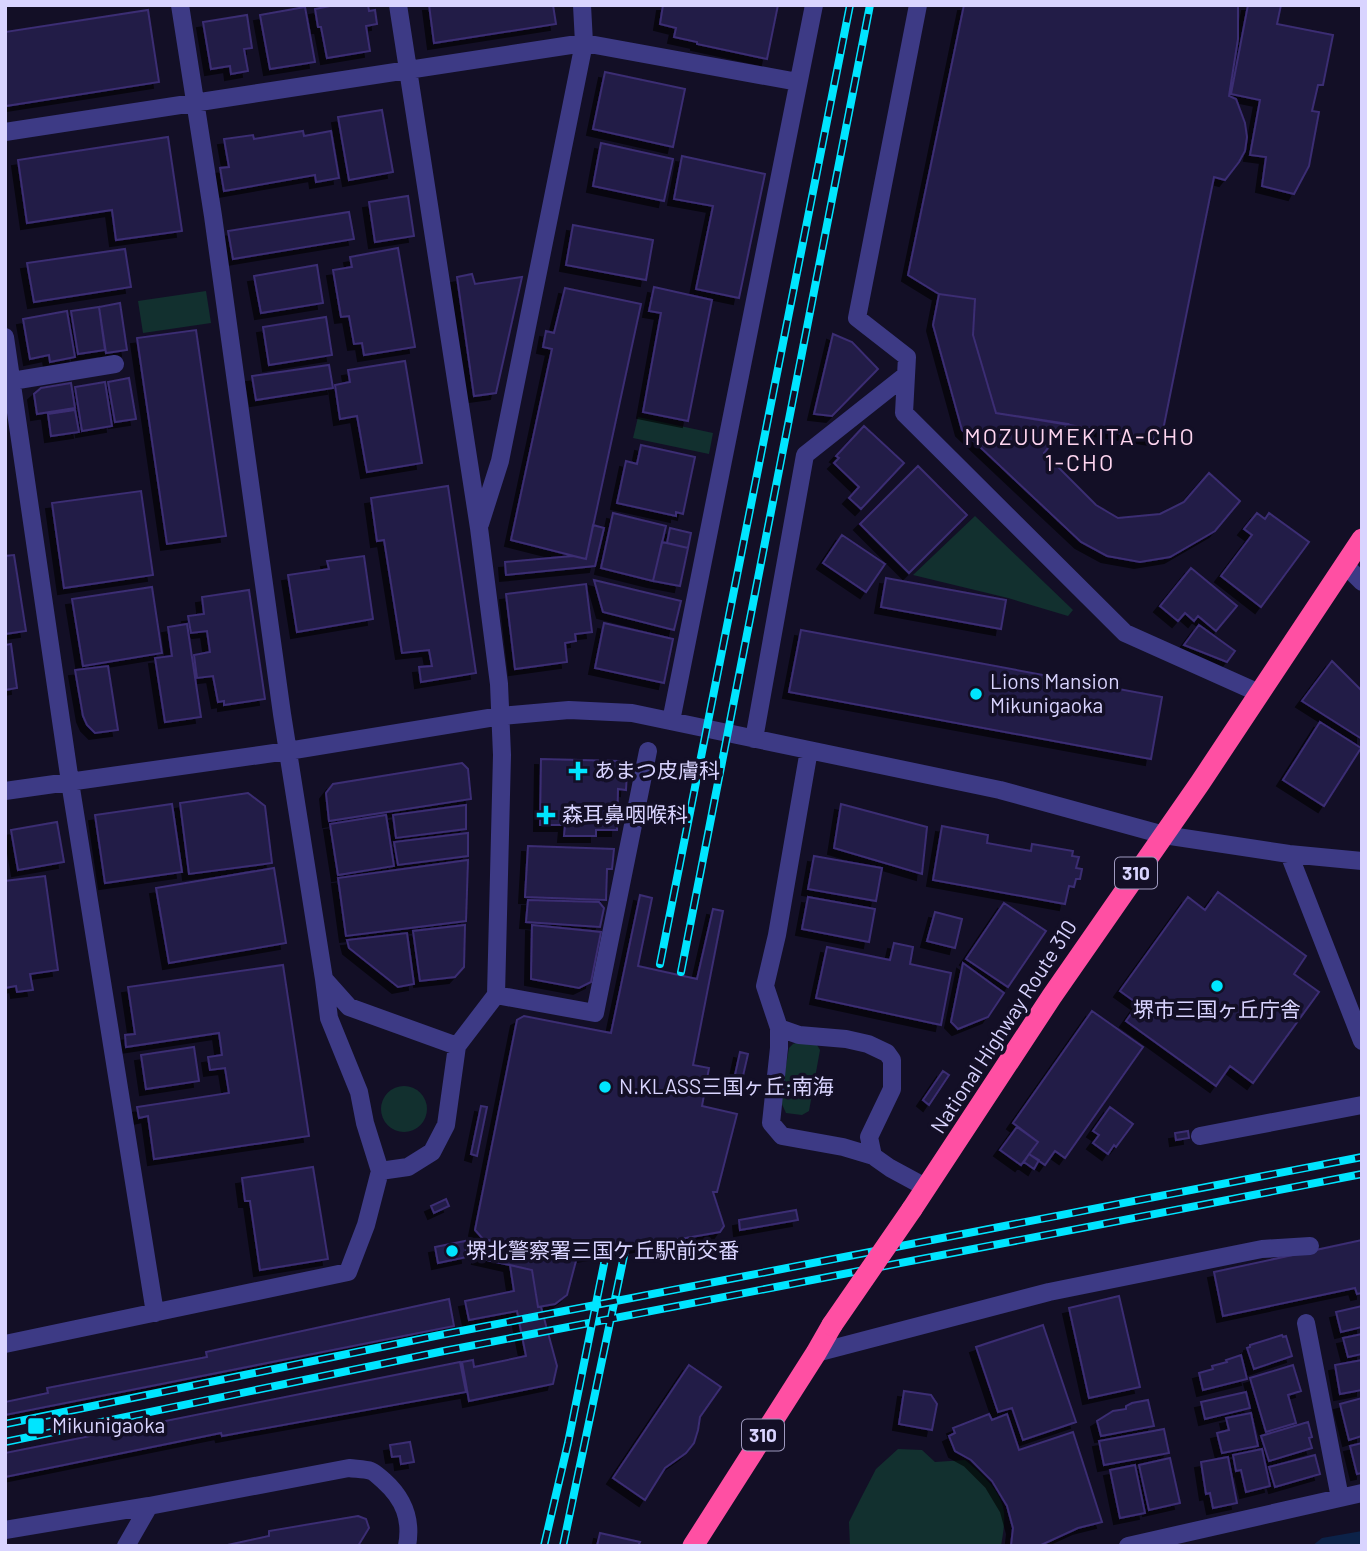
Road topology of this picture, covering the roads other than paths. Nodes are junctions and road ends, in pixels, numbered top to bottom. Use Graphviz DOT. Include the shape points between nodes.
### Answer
graph roads {
  1 [pos="180,5"];
  2 [pos="398,5"];
  3 [pos="582,5"];
  4 [pos="814,5"];
  5 [pos="918,5"];
  6 [pos="584,43"];
  7 [pos="408,69"];
  8 [pos="798,82"];
  9 [pos="196,104"];
  10 [pos="5,132"];
  11 [pos="5,337"];
  12 [pos="116,364"];
  13 [pos="906,375"];
  14 [pos="12,381"];
  15 [pos="479,527"];
  16 [pos="1362,539"];
  17 [pos="1344,564"];
  18 [pos="1362,582"];
  19 [pos="1259,693"];
  20 [pos="501,716"];
  21 [pos="671,721"];
  22 [pos="754,739"];
  23 [pos="809,750"];
  24 [pos="288,751"];
  25 [pos="648,751"];
  26 [pos="70,782"];
  27 [pos="5,791"];
  28 [pos="1164,835"];
  29 [pos="1289,854"];
  30 [pos="1362,861"];
  31 [pos="324,979"];
  32 [pos="496,995"];
  33 [pos="779,1028"];
  34 [pos="1362,1041"];
  35 [pos="457,1046"];
  36 [pos="1362,1105"];
  37 [pos="1200,1136"];
  38 [pos="873,1156"];
  39 [pos="380,1171"];
  40 [pos="928,1188"];
  41 [pos="1310,1246"];
  42 [pos="155,1314"];
  43 [pos="1306,1323"];
  44 [pos="5,1344"];
  45 [pos="816,1353"];
  46 [pos="1362,1493"];
  47 [pos="1340,1498"];
  48 [pos="149,1506"];
  49 [pos="5,1530"];
  50 [pos="698,1544"];
  51 [pos="126,1546"];
  52 [pos="407,1546"];
  53 [pos="1128,1546"];
  1 -- 9 [label="street"];
  2 -- 7 [label="street"];
  3 -- 6 [label="street"];
  4 -- 8 [label="street"];
  5 -- 13 [label="street" via="857,318 907,357"];
  6 -- 7 [label="street"];
  6 -- 8 [label="street"];
  6 -- 15 [label="street" via="500,461"];
  7 -- 9 [label="street"];
  7 -- 15 [label="street"];
  8 -- 21 [label="street"];
  9 -- 10 [label="street"];
  9 -- 24 [label="street"];
  11 -- 14 [label="street"];
  12 -- 14 [label="street"];
  13 -- 19 [label="street" via="904,413 1125,633"];
  13 -- 22 [label="street" via="804,455"];
  14 -- 26 [label="street"];
  15 -- 20 [label="street"];
  16 -- 17 [label="highway, National Highway Route 310 / 310"];
  17 -- 18 [label="street"];
  17 -- 19 [label="highway, National Highway Route 310 / 310"];
  19 -- 28 [label="highway, National Highway Route 310 / 310"];
  20 -- 21 [label="street" via="569,710 632,713"];
  20 -- 24 [label="street"];
  20 -- 32 [label="street"];
  21 -- 22 [label="street"];
  22 -- 23 [label="street"];
  23 -- 28 [label="street" via="1000,790"];
  23 -- 33 [label="street" via="765,986"];
  24 -- 26 [label="street"];
  24 -- 31 [label="street"];
  25 -- 32 [label="street" via="596,1013"];
  26 -- 27 [label="street"];
  26 -- 42 [label="street"];
  28 -- 29 [label="street"];
  28 -- 40 [label="highway, National Highway Route 310 / 310" via="1052,996"];
  29 -- 30 [label="street"];
  29 -- 34 [label="street" via="1337,994"];
  31 -- 35 [label="street" via="349,1007"];
  31 -- 39 [label="street" via="329,1018 359,1092"];
  32 -- 35 [label="street"];
  33 -- 38 [label="street" via="771,1123 782,1136"];
  33 -- 38 [label="street" via="868,1044 887,1053 892,1060 892,1089 869,1137"];
  35 -- 39 [label="street" via="446,1125 432,1152 408,1167"];
  36 -- 37 [label="street" via="1285,1113"];
  38 -- 40 [label="street"];
  39 -- 42 [label="street" via="348,1272"];
  40 -- 45 [label="highway, National Highway Route 310 / 310, bridge"];
  41 -- 45 [label="street" via="1262,1250 1049,1292"];
  42 -- 44 [label="street"];
  43 -- 47 [label="street"];
  45 -- 50 [label="highway, National Highway Route 310 / 310"];
  46 -- 47 [label="street"];
  47 -- 53 [label="street"];
  48 -- 49 [label="street"];
  48 -- 51 [label="street"];
  48 -- 52 [label="street" via="349,1468 372,1471 403,1503"];
}
